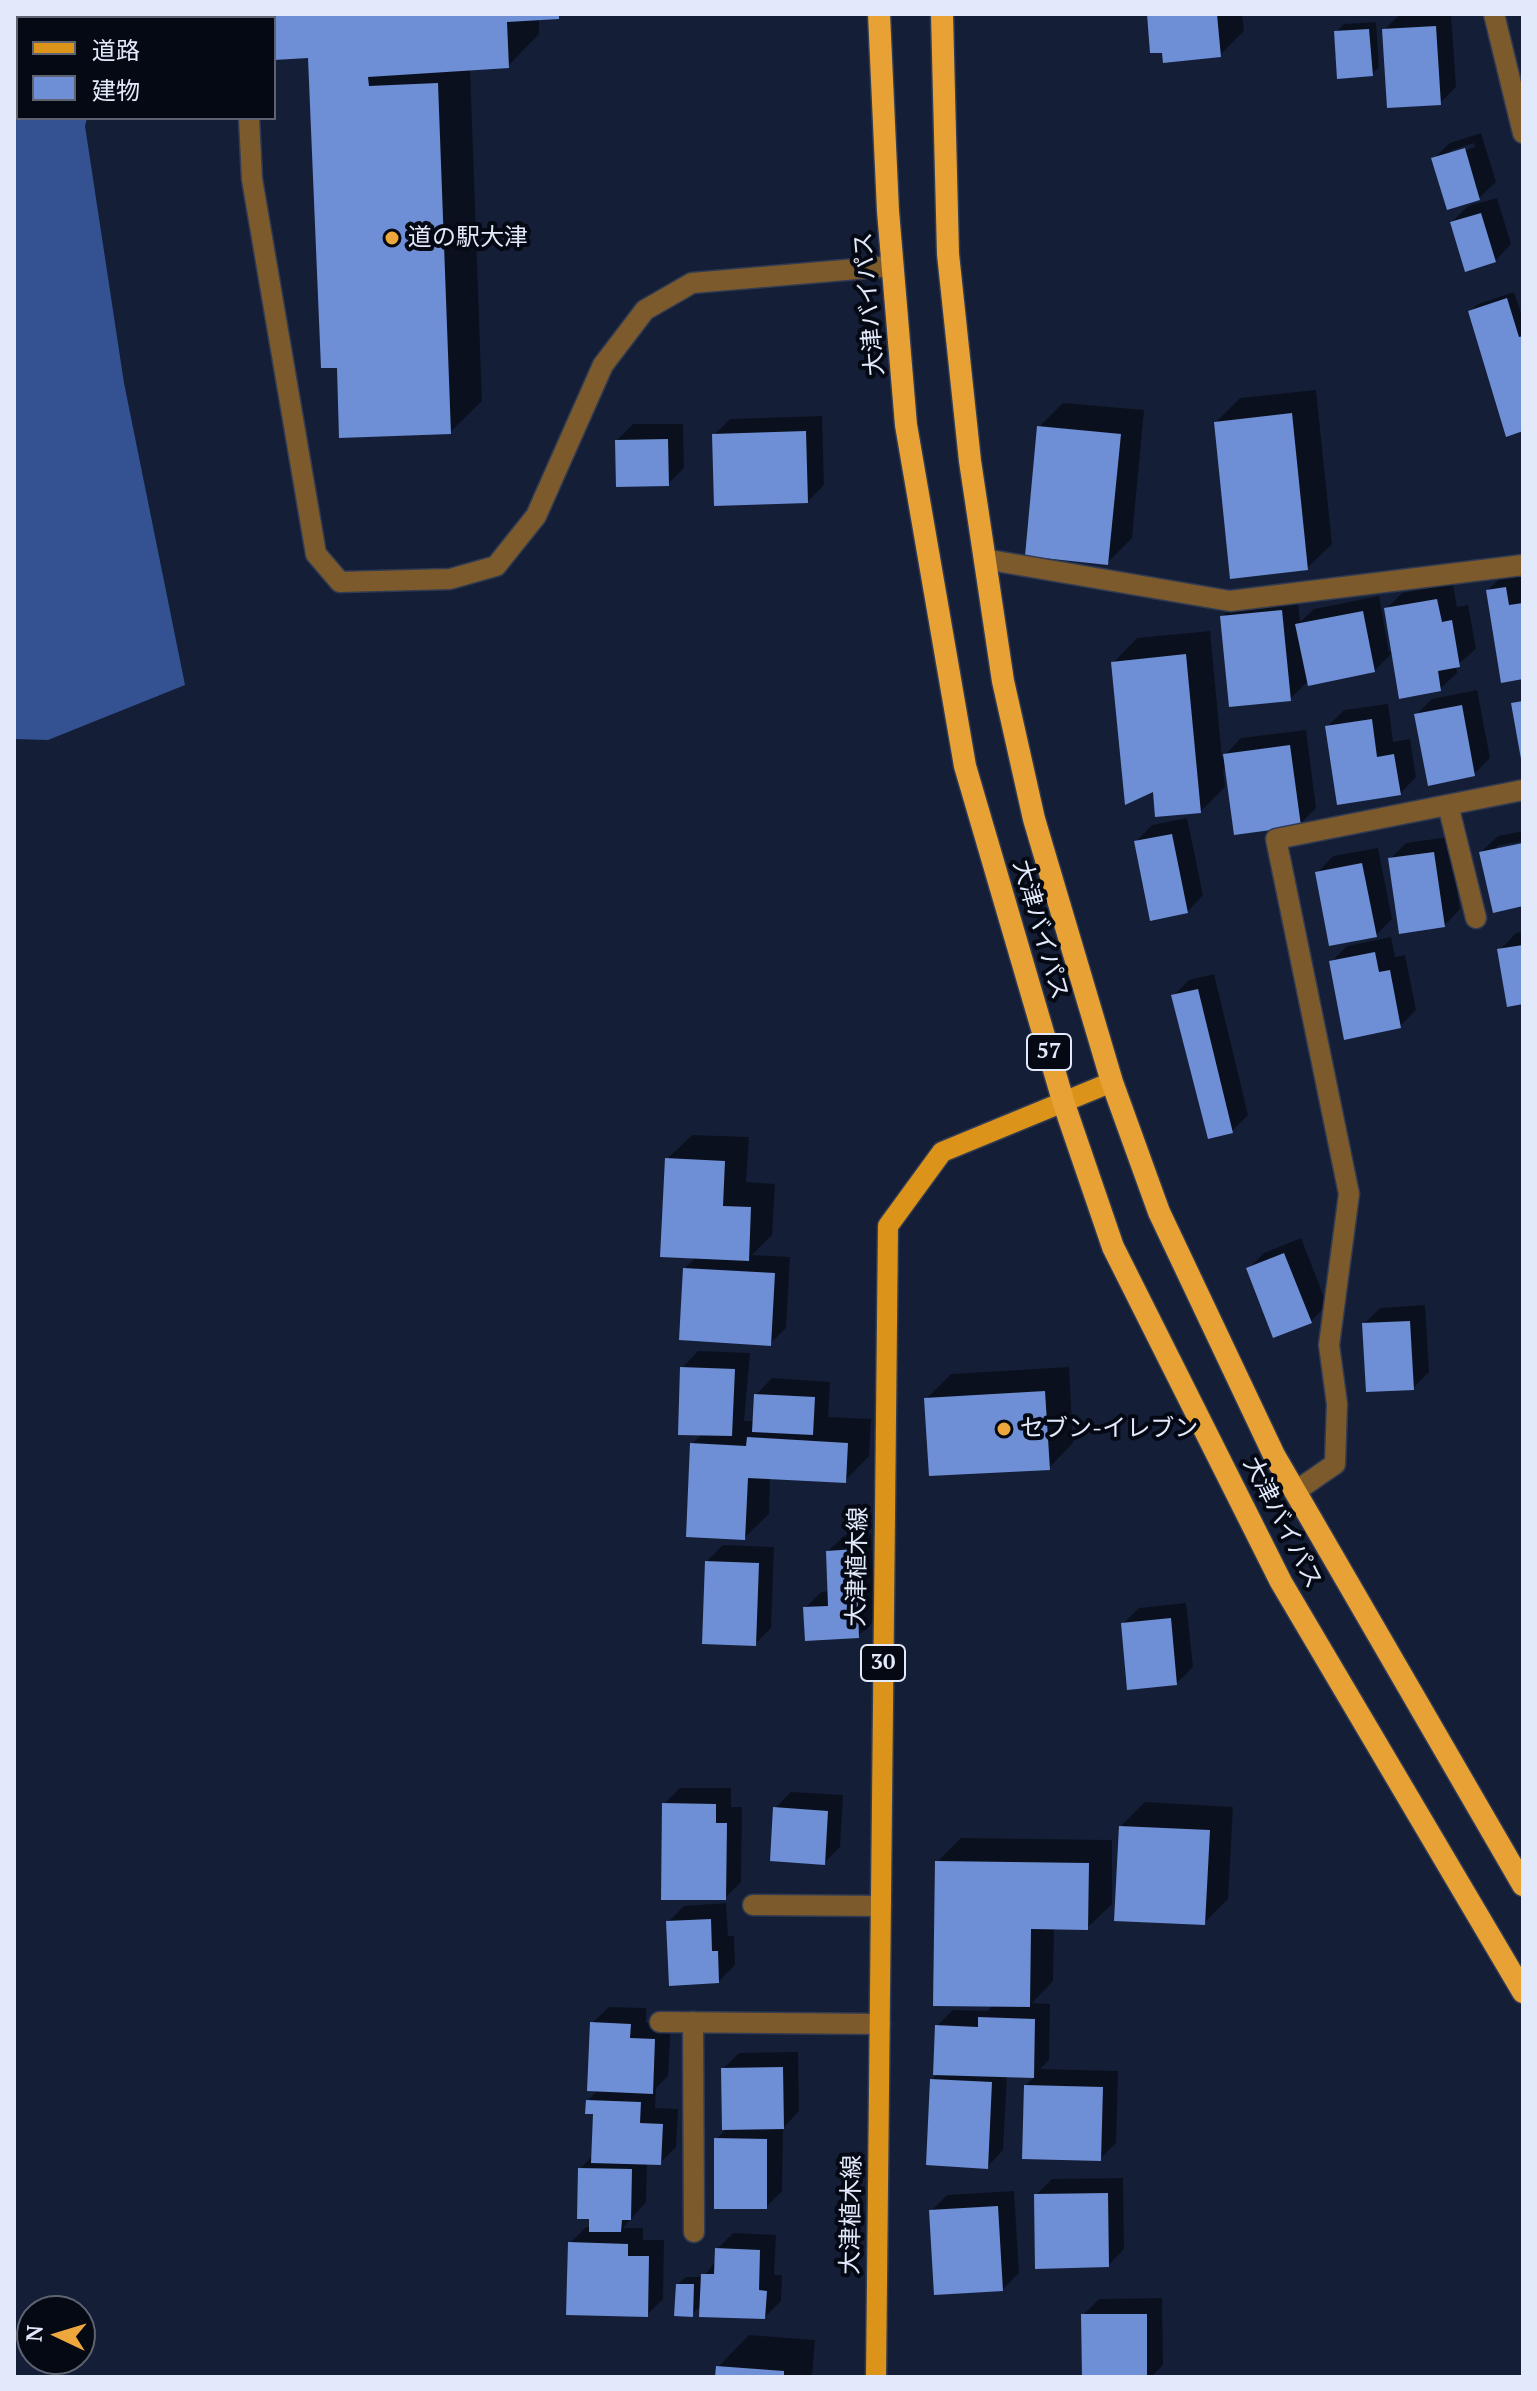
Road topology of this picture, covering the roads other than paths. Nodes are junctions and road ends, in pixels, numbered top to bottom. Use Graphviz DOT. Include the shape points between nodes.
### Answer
graph roads {
  1 [pos="879,14"];
  2 [pos="942,14"];
  3 [pos="1494,14"];
  4 [pos="249,120"];
  5 [pos="1523,133"];
  6 [pos="892,266"];
  7 [pos="984,559"];
  8 [pos="1523,565"];
  9 [pos="1523,790"];
  10 [pos="1448,805"];
  11 [pos="1476,918"];
  12 [pos="1112,1082"];
  13 [pos="1064,1104"];
  14 [pos="1296,1491"];
  15 [pos="1523,1885"];
  16 [pos="753,1905"];
  17 [pos="881,1906"];
  18 [pos="1523,1992"];
  19 [pos="660,2022"];
  20 [pos="693,2022"];
  21 [pos="880,2024"];
  22 [pos="694,2232"];
  23 [pos="876,2377"];
  1 -- 6 [label="highway, 大津バイパス / 57"];
  2 -- 7 [label="highway, 大津バイパス / 57" via="948,254"];
  3 -- 5 [label="street"];
  4 -- 6 [label="street" via="252,179 316,554 340,582 450,579 496,566 536,516 603,365 645,310 692,283"];
  6 -- 13 [label="highway, 大津バイパス / 57" via="906,425 965,766"];
  7 -- 8 [label="street" via="1230,601"];
  7 -- 12 [label="highway, 大津バイパス / 57" via="1003,681 1034,819"];
  9 -- 10 [label="street"];
  10 -- 11 [label="street"];
  10 -- 14 [label="street" via="1276,839 1349,1194 1329,1345 1337,1404 1335,1464"];
  12 -- 13 [label="main road, 大津植木線 / 30"];
  12 -- 14 [label="highway, 大津バイパス / 57" via="1159,1212"];
  13 -- 17 [label="main road, 大津植木線 / 30" via="942,1152 888,1226"];
  13 -- 18 [label="highway, 大津バイパス / 57" via="1113,1247 1281,1582"];
  14 -- 15 [label="highway, 大津バイパス / 57"];
  16 -- 17 [label="street"];
  17 -- 21 [label="main road, 大津植木線 / 30"];
  19 -- 20 [label="street"];
  20 -- 21 [label="street"];
  20 -- 22 [label="street"];
  21 -- 23 [label="main road, 大津植木線 / 30"];
}
